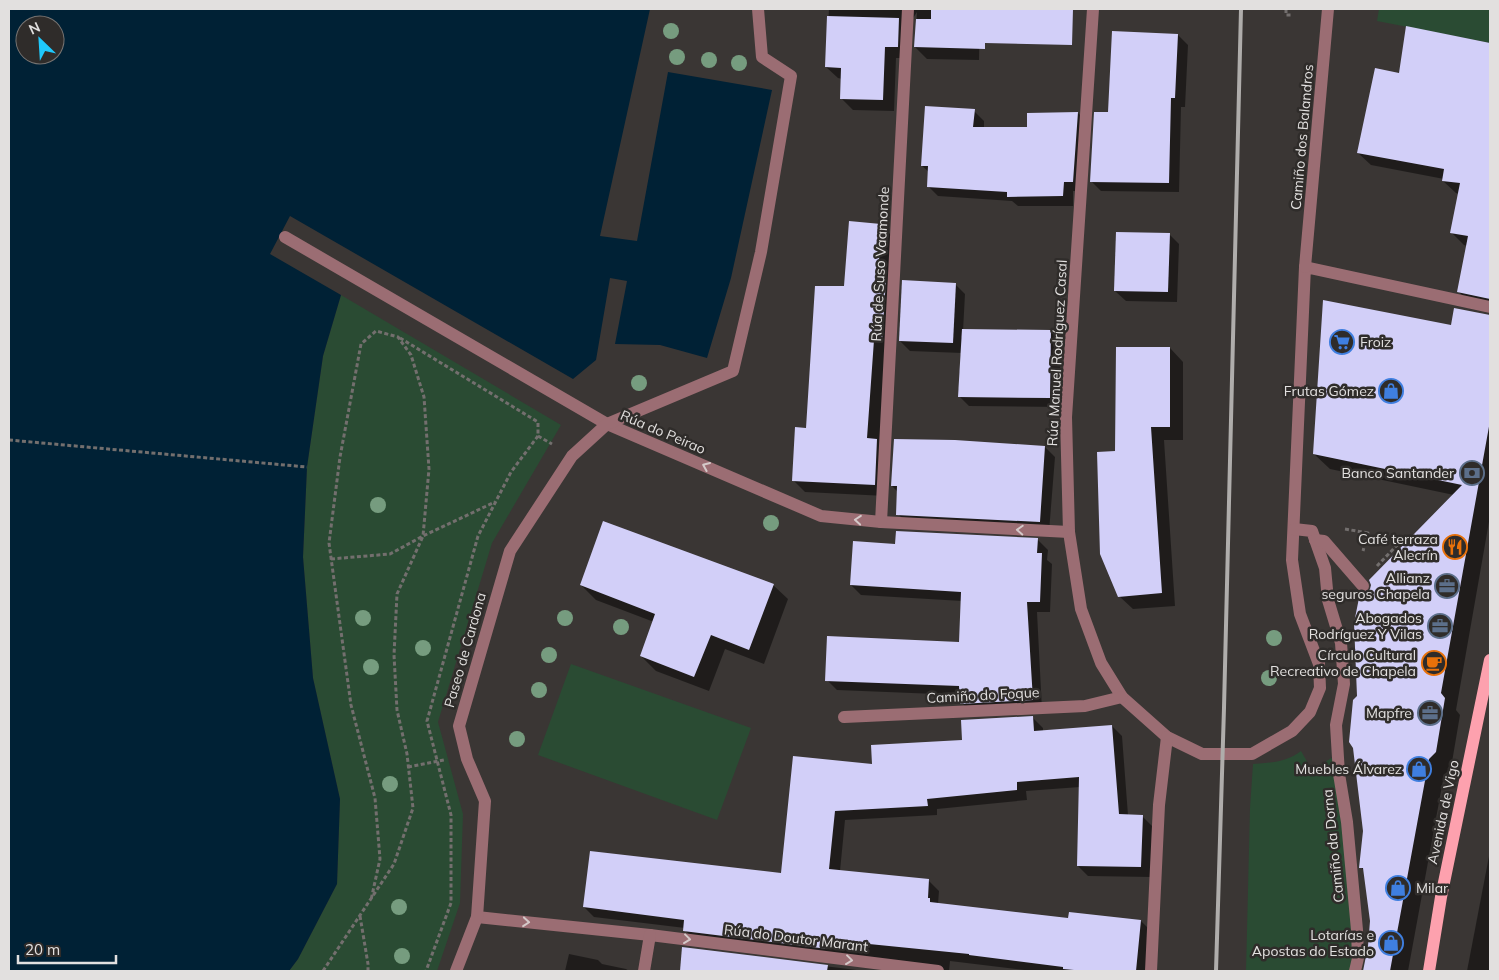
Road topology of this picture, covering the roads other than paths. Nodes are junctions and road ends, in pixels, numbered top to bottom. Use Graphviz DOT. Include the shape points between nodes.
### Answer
graph roads {
  1 [pos="758,9"];
  2 [pos="908,9"];
  3 [pos="1093,9"];
  4 [pos="1328,9"];
  5 [pos="285,237"];
  6 [pos="1305,267"];
  7 [pos="1490,307"];
  8 [pos="607,424"];
  9 [pos="881,522"];
  10 [pos="1294,529"];
  11 [pos="1069,532"];
  12 [pos="1315,540"];
  13 [pos="1363,586"];
  14 [pos="1490,660"];
  15 [pos="1122,697"];
  16 [pos="844,717"];
  17 [pos="1167,737"];
  18 [pos="477,917"];
  19 [pos="650,934"];
  20 [pos="456,971"];
  21 [pos="644,971"];
  22 [pos="938,971"];
  23 [pos="1151,971"];
  24 [pos="1355,971"];
  25 [pos="1429,971"];
  1 -- 8 [label="street, Paseo de Cardona" via="762,58 791,76 762,252 733,371"];
  2 -- 9 [label="street, Rúa de Suso Vaamonde"];
  3 -- 11 [label="street, Rúa Manuel Rodríguez Casal" via="1066,417"];
  4 -- 6 [label="street, Camiño dos Balandros"];
  5 -- 8 [label="street, Rúa do Peirao"];
  6 -- 7 [label="street"];
  6 -- 10 [label="street, Rúa Manuel Rodríguez Casal"];
  9 -- 8 [label="street, Rúa do Peirao, one-way" via="821,516"];
  8 -- 18 [label="street, Paseo de Cardona" via="572,456 510,551 459,726 485,802"];
  11 -- 9 [label="street, Rúa do Peirao, one-way"];
  10 -- 12 [label="street" via="1312,531"];
  10 -- 17 [label="street, Rúa Manuel Rodríguez Casal" via="1292,560 1300,614 1319,664 1320,688 1310,712 1292,731 1252,754 1202,754"];
  11 -- 15 [label="street, Rúa Manuel Rodríguez Casal" via="1081,609 1101,662"];
  12 -- 13 [label="street" via="1324,541"];
  12 -- 24 [label="street, Camiño da Dorna" via="1325,568 1328,600 1341,643 1344,684 1336,725 1357,930"];
  14 -- 25 [label="main road, Avenida de Vigo"];
  15 -- 16 [label="street, Camiño do Foque" via="1085,706"];
  15 -- 17 [label="street, Rúa Manuel Rodríguez Casal"];
  17 -- 23 [label="street" via="1159,805"];
  18 -- 19 [label="street, Rúa do Doutor Marant, one-way"];
  18 -- 20 [label="street, Paseo de Cardona"];
  19 -- 21 [label="street"];
  19 -- 22 [label="street, Rúa do Doutor Marant, one-way"];
}
